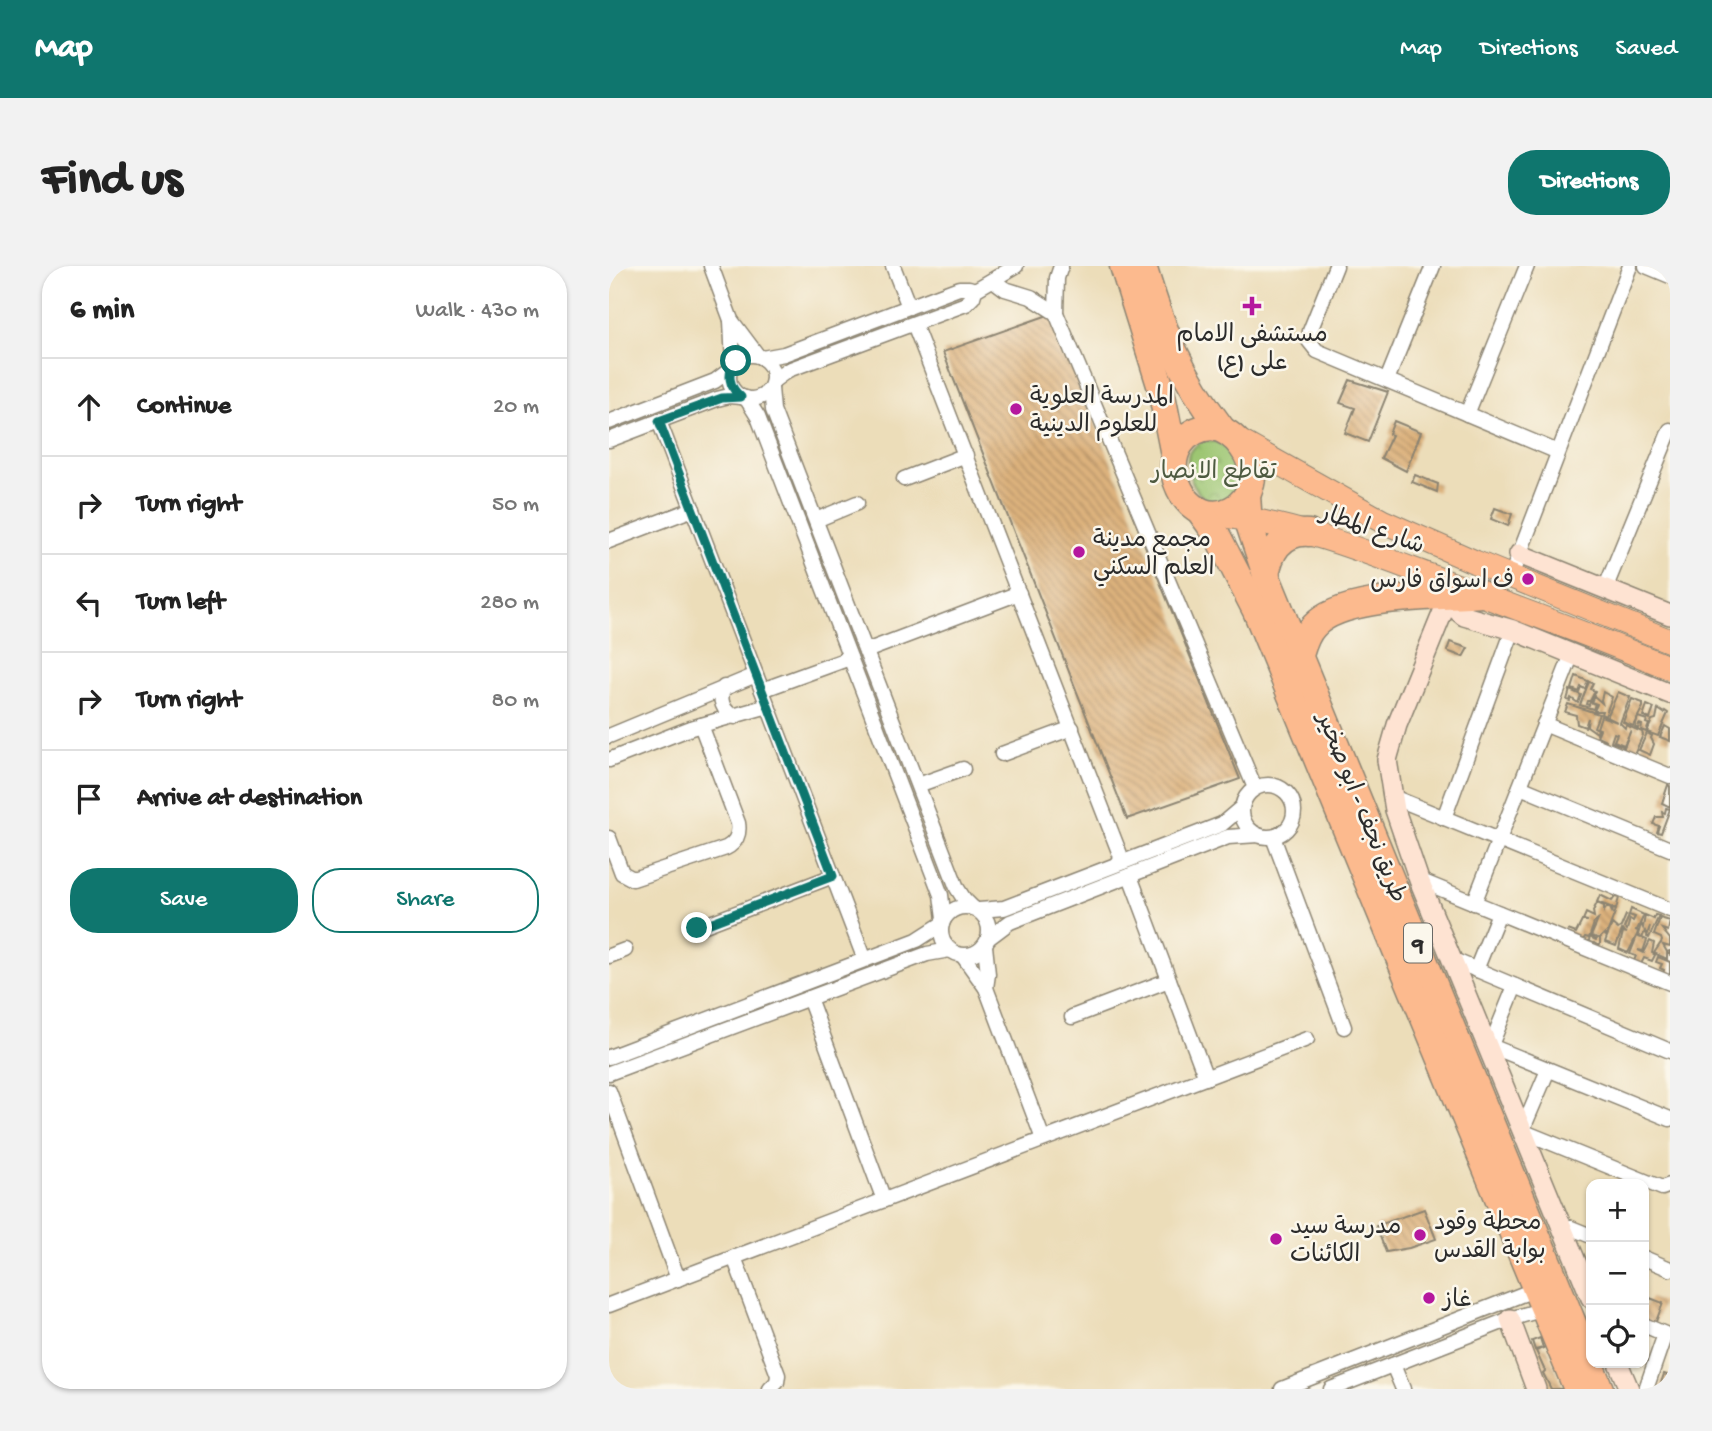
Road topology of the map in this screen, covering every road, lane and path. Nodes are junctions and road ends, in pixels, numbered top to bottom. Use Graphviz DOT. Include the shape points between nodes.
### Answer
graph roads {
  1 [pos="711,266"];
  2 [pos="893,266"];
  3 [pos="1016,266"];
  4 [pos="1061,266"];
  5 [pos="1123,266"];
  6 [pos="1143,266"];
  7 [pos="1336,266"];
  8 [pos="1433,266"];
  9 [pos="1527,266"];
  10 [pos="1630,266"];
  11 [pos="1646,266"];
  12 [pos="1670,276"];
  13 [pos="993,280"];
  14 [pos="975,290"];
  15 [pos="908,307"];
  16 [pos="1056,313"];
  17 [pos="731,320"];
  18 [pos="914,324"];
  19 [pos="760,357"];
  20 [pos="732,367"];
  21 [pos="1387,380"];
  22 [pos="772,384"];
  23 [pos="743,397"];
  24 [pos="1467,414"];
  25 [pos="659,421"];
  26 [pos="609,422"];
  27 [pos="1670,430"];
  28 [pos="1228,434"];
  29 [pos="609,440"];
  30 [pos="1558,452"];
  31 [pos="965,455"];
  32 [pos="1174,456"];
  33 [pos="904,479"];
  34 [pos="857,503"];
  35 [pos="1248,507"];
  36 [pos="693,509"];
  37 [pos="1205,512"];
  38 [pos="815,520"];
  39 [pos="1309,533"];
  40 [pos="609,541"];
  41 [pos="1519,554"];
  42 [pos="1266,575"];
  43 [pos="1511,576"];
  44 [pos="1605,589"];
  45 [pos="1019,593"];
  46 [pos="1481,594"];
  47 [pos="1451,597"];
  48 [pos="1670,615"];
  49 [pos="1513,631"];
  50 [pos="1670,641"];
  51 [pos="866,651"];
  52 [pos="1572,654"];
  53 [pos="1300,655"];
  54 [pos="850,658"];
  55 [pos="1670,668"];
  56 [pos="756,675"];
  57 [pos="725,687"];
  58 [pos="762,690"];
  59 [pos="1670,694"];
  60 [pos="768,706"];
  61 [pos="735,717"];
  62 [pos="1544,724"];
  63 [pos="701,725"];
  64 [pos="1072,728"];
  65 [pos="609,736"];
  66 [pos="1002,754"];
  67 [pos="609,760"];
  68 [pos="963,769"];
  69 [pos="1670,776"];
  70 [pos="918,785"];
  71 [pos="1520,787"];
  72 [pos="1255,788"];
  73 [pos="1393,797"];
  74 [pos="1242,807"];
  75 [pos="1444,818"];
  76 [pos="1258,835"];
  77 [pos="1273,837"];
  78 [pos="609,838"];
  79 [pos="1499,840"];
  80 [pos="1670,849"];
  81 [pos="1123,862"];
  82 [pos="833,876"];
  83 [pos="1130,876"];
  84 [pos="1419,880"];
  85 [pos="1475,903"];
  86 [pos="976,909"];
  87 [pos="1670,910"];
  88 [pos="1499,913"];
  89 [pos="943,922"];
  90 [pos="697,928"];
  91 [pos="987,942"];
  92 [pos="625,950"];
  93 [pos="956,953"];
  94 [pos="609,956"];
  95 [pos="1451,959"];
  96 [pos="865,960"];
  97 [pos="1476,970"];
  98 [pos="1169,980"];
  99 [pos="1670,983"];
  100 [pos="1515,986"];
  101 [pos="986,988"];
  102 [pos="809,998"];
  103 [pos="1072,1017"];
  104 [pos="1344,1027"];
  105 [pos="1307,1039"];
  106 [pos="1488,1044"];
  107 [pos="1670,1051"];
  108 [pos="609,1057"];
  109 [pos="1548,1070"];
  110 [pos="609,1073"];
  111 [pos="1206,1078"];
  112 [pos="609,1091"];
  113 [pos="1670,1119"];
  114 [pos="1522,1131"];
  115 [pos="1043,1139"];
  116 [pos="1670,1185"];
  117 [pos="884,1200"];
  118 [pos="1559,1223"];
  119 [pos="1586,1234"];
  120 [pos="734,1257"];
  121 [pos="1649,1260"];
  122 [pos="1670,1269"];
  123 [pos="678,1279"];
  124 [pos="1586,1286"];
  125 [pos="1540,1299"];
  126 [pos="609,1305"];
  127 [pos="1510,1320"];
  128 [pos="1649,1327"];
  129 [pos="1667,1335"];
  130 [pos="1393,1365"];
  131 [pos="1620,1368"];
  132 [pos="770,1389"];
  133 [pos="1282,1389"];
  134 [pos="1331,1389"];
  135 [pos="1403,1389"];
  136 [pos="1536,1389"];
  137 [pos="1577,1389"];
  138 [pos="1600,1389"];
  139 [pos="1629,1389"];
  140 [pos="1646,1389"];
  1 -- 17 [label="street"];
  2 -- 15 [label="street"];
  3 -- 13 [label="street"];
  4 -- 16 [label="street"];
  5 -- 32 [label="highway, 9" via="1160,385"];
  6 -- 28 [label="highway, 9" via="1176,359 1196,394"];
  7 -- 21 [label="street" via="1309,341 1317,351"];
  8 -- 21 [label="street"];
  9 -- 24 [label="street"];
  10 -- 30 [label="street"];
  11 -- 12 [label="street"];
  13 -- 14 [label="street"];
  13 -- 16 [label="street"];
  14 -- 15 [label="street" via="959,288"];
  14 -- 18 [label="street" via="966,304"];
  15 -- 19 [label="street" via="784,354"];
  16 -- 72 [label="street"];
  17 -- 19 [label="street"];
  17 -- 20 [label="street"];
  18 -- 22 [label="street" via="788,370"];
  18 -- 31 [label="street"];
  19 -- 20 [label="street" via="747,355"];
  19 -- 22 [label="street" via="772,370"];
  20 -- 23 [label="street" via="731,384"];
  20 -- 26 [label="street" via="715,381"];
  21 -- 24 [label="street"];
  22 -- 23 [label="street" via="757,398"];
  22 -- 38 [label="street" via="773,410"];
  23 -- 25 [label="street" via="722,398"];
  23 -- 54 [label="street" via="758,417"];
  24 -- 30 [label="street"];
  25 -- 29 [label="street"];
  25 -- 36 [label="street"];
  27 -- 44 [label="street"];
  28 -- 32 [label="highway" via="1206,428 1191,434"];
  28 -- 35 [label="highway, 9" via="1251,467"];
  28 -- 43 [label="main road, شارع المطار" via="1382,521"];
  30 -- 41 [label="street"];
  31 -- 33 [label="street"];
  31 -- 45 [label="street"];
  32 -- 37 [label="highway, 9" via="1176,480 1187,499"];
  34 -- 38 [label="street"];
  35 -- 37 [label="highway"];
  35 -- 39 [label="main road, شارع المطار"];
  35 -- 42 [label="highway, طريق نجف - ابو صخير / 9" via="1252,538"];
  36 -- 40 [label="street"];
  36 -- 56 [label="street"];
  37 -- 125 [label="highway, طريق نجف - ابو صخير / 9" via="1256,611"];
  38 -- 51 [label="street"];
  39 -- 42 [label="highway" via="1299,532 1281,542 1271,555"];
  39 -- 46 [label="main road, شارع المطار"];
  41 -- 43 [label="street"];
  41 -- 44 [label="main road"];
  42 -- 53 [label="highway, طريق نجف - ابو صخير / 9"];
  43 -- 50 [label="main road, شارع المطار"];
  44 -- 48 [label="main road"];
  45 -- 51 [label="street"];
  45 -- 64 [label="street"];
  46 -- 47 [label="highway"];
  46 -- 55 [label="main road, شارع المطار"];
  47 -- 49 [label="main road" via="1464,616"];
  47 -- 53 [label="highway" via="1379,601 1328,615 1309,633"];
  47 -- 73 [label="main road" via="1397,725 1387,760"];
  49 -- 52 [label="main road"];
  49 -- 75 [label="street"];
  51 -- 70 [label="street"];
  52 -- 59 [label="main road"];
  52 -- 62 [label="street"];
  53 -- 138 [label="highway, طريق نجف - ابو صخير / 9"];
  54 -- 58 [label="street"];
  54 -- 89 [label="street" via="941,895"];
  56 -- 57 [label="street"];
  56 -- 58 [label="street"];
  57 -- 61 [label="street" via="722,703"];
  57 -- 65 [label="street"];
  58 -- 60 [label="street"];
  60 -- 61 [label="street"];
  60 -- 82 [label="street"];
  61 -- 63 [label="street"];
  62 -- 69 [label="street"];
  62 -- 71 [label="street"];
  63 -- 67 [label="street"];
  63 -- 78 [label="street" via="738,823 734,842 633,879 622,873"];
  64 -- 66 [label="street"];
  64 -- 81 [label="street"];
  68 -- 70 [label="street"];
  70 -- 86 [label="street" via="957,888"];
  71 -- 79 [label="street"];
  71 -- 80 [label="street"];
  72 -- 74 [label="street"];
  72 -- 77 [label="street" via="1275,785 1285,790 1295,807 1290,827"];
  73 -- 75 [label="street"];
  73 -- 84 [label="main road"];
  74 -- 76 [label="street" via="1245,823"];
  74 -- 81 [label="street" via="1222,824"];
  75 -- 79 [label="street"];
  76 -- 77 [label="street"];
  76 -- 83 [label="street" via="1228,837"];
  77 -- 104 [label="street"];
  79 -- 85 [label="street"];
  79 -- 87 [label="street"];
  81 -- 86 [label="street" via="1004,908"];
  82 -- 90 [label="street"];
  82 -- 96 [label="street"];
  83 -- 91 [label="street" via="1010,922"];
  83 -- 98 [label="street"];
  84 -- 85 [label="street"];
  84 -- 95 [label="main road"];
  85 -- 88 [label="street"];
  86 -- 89 [label="street" via="960,907"];
  86 -- 91 [label="street" via="988,921"];
  88 -- 97 [label="street"];
  88 -- 99 [label="street"];
  89 -- 93 [label="street" via="942,938"];
  89 -- 96 [label="street" via="917,940"];
  91 -- 93 [label="street" via="971,955"];
  91 -- 101 [label="street"];
  92 -- 94 [label="street"];
  93 -- 101 [label="street"];
  93 -- 102 [label="street" via="927,954"];
  95 -- 97 [label="street"];
  95 -- 106 [label="main road"];
  96 -- 108 [label="street"];
  97 -- 100 [label="street"];
  98 -- 103 [label="street"];
  98 -- 111 [label="street"];
  100 -- 106 [label="street"];
  100 -- 107 [label="street"];
  101 -- 115 [label="street"];
  102 -- 110 [label="street"];
  102 -- 117 [label="street"];
  105 -- 111 [label="street"];
  106 -- 109 [label="street"];
  106 -- 114 [label="main road"];
  109 -- 113 [label="street"];
  109 -- 114 [label="street"];
  111 -- 115 [label="street"];
  112 -- 123 [label="street"];
  114 -- 116 [label="street" via="1662,1188"];
  114 -- 118 [label="main road"];
  115 -- 117 [label="street"];
  117 -- 120 [label="street"];
  118 -- 119 [label="street"];
  118 -- 124 [label="main road"];
  120 -- 123 [label="street"];
  120 -- 132 [label="street" via="778,1374"];
  121 -- 122 [label="street"];
  123 -- 126 [label="street"];
  125 -- 127 [label="street"];
  125 -- 133 [label="street"];
  125 -- 137 [label="highway, طريق نجف - ابو صخير / 9"];
  127 -- 130 [label="street"];
  127 -- 136 [label="main road"];
  128 -- 129 [label="street"];
  129 -- 140 [label="street"];
  130 -- 134 [label="street"];
  130 -- 135 [label="street"];
  131 -- 139 [label="main road"];
}
